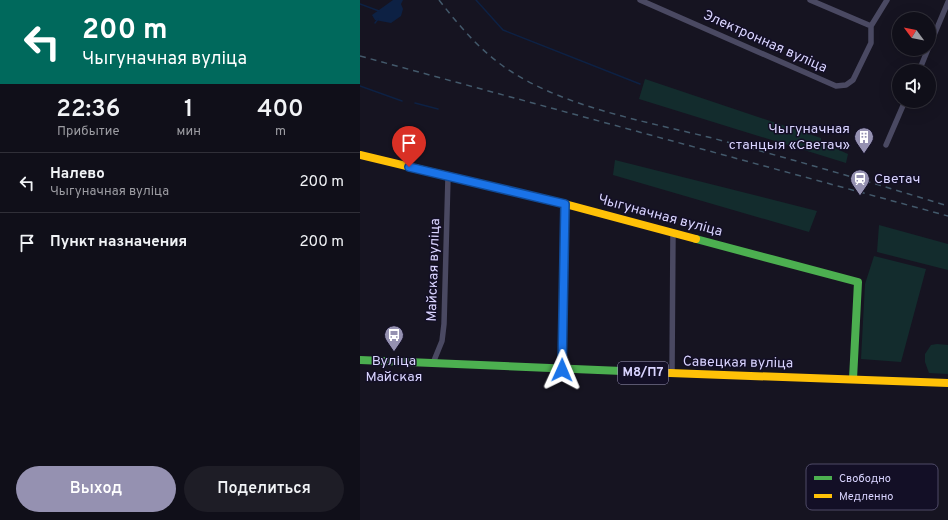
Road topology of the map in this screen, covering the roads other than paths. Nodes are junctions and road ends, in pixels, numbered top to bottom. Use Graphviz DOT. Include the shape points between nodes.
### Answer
graph roads {
  1 [pos="640,0"];
  2 [pos="810,0"];
  3 [pos="887,0"];
  4 [pos="948,2"];
  5 [pos="871,26"];
  6 [pos="936,31"];
  7 [pos="902,108"];
  8 [pos="886,145"];
  9 [pos="360,155"];
  10 [pos="448,177"];
  11 [pos="565,204"];
  12 [pos="673,232"];
  13 [pos="360,360"];
  14 [pos="433,363"];
  15 [pos="562,370"];
  16 [pos="672,374"];
  17 [pos="853,379"];
  18 [pos="948,383"];
  1 -- 5 [label="street, Электронная вуліца" via="836,86 846,85 853,80 871,43"];
  2 -- 5 [label="street"];
  3 -- 5 [label="street"];
  4 -- 6 [label="street"];
  7 -- 8 [label="street"];
  9 -- 10 [label="street, Чыгуначная вуліца"];
  10 -- 11 [label="street, Чыгуначная вуліца"];
  10 -- 14 [label="street, Майская вуліца" via="444,324 442,341"];
  11 -- 12 [label="street, Чыгуначная вуліца"];
  11 -- 15 [label="street"];
  12 -- 16 [label="street"];
  12 -- 17 [label="street, Чыгуначная вуліца" via="858,282"];
  13 -- 14 [label="street, Савецкая вуліца / М8/П7"];
  14 -- 15 [label="street, Савецкая вуліца / М8/П7"];
  15 -- 16 [label="street, Савецкая вуліца / М8/П7"];
  16 -- 17 [label="street, Савецкая вуліца / М8/П7"];
  17 -- 18 [label="street, Савецкая вуліца / М8/П7"];
}
